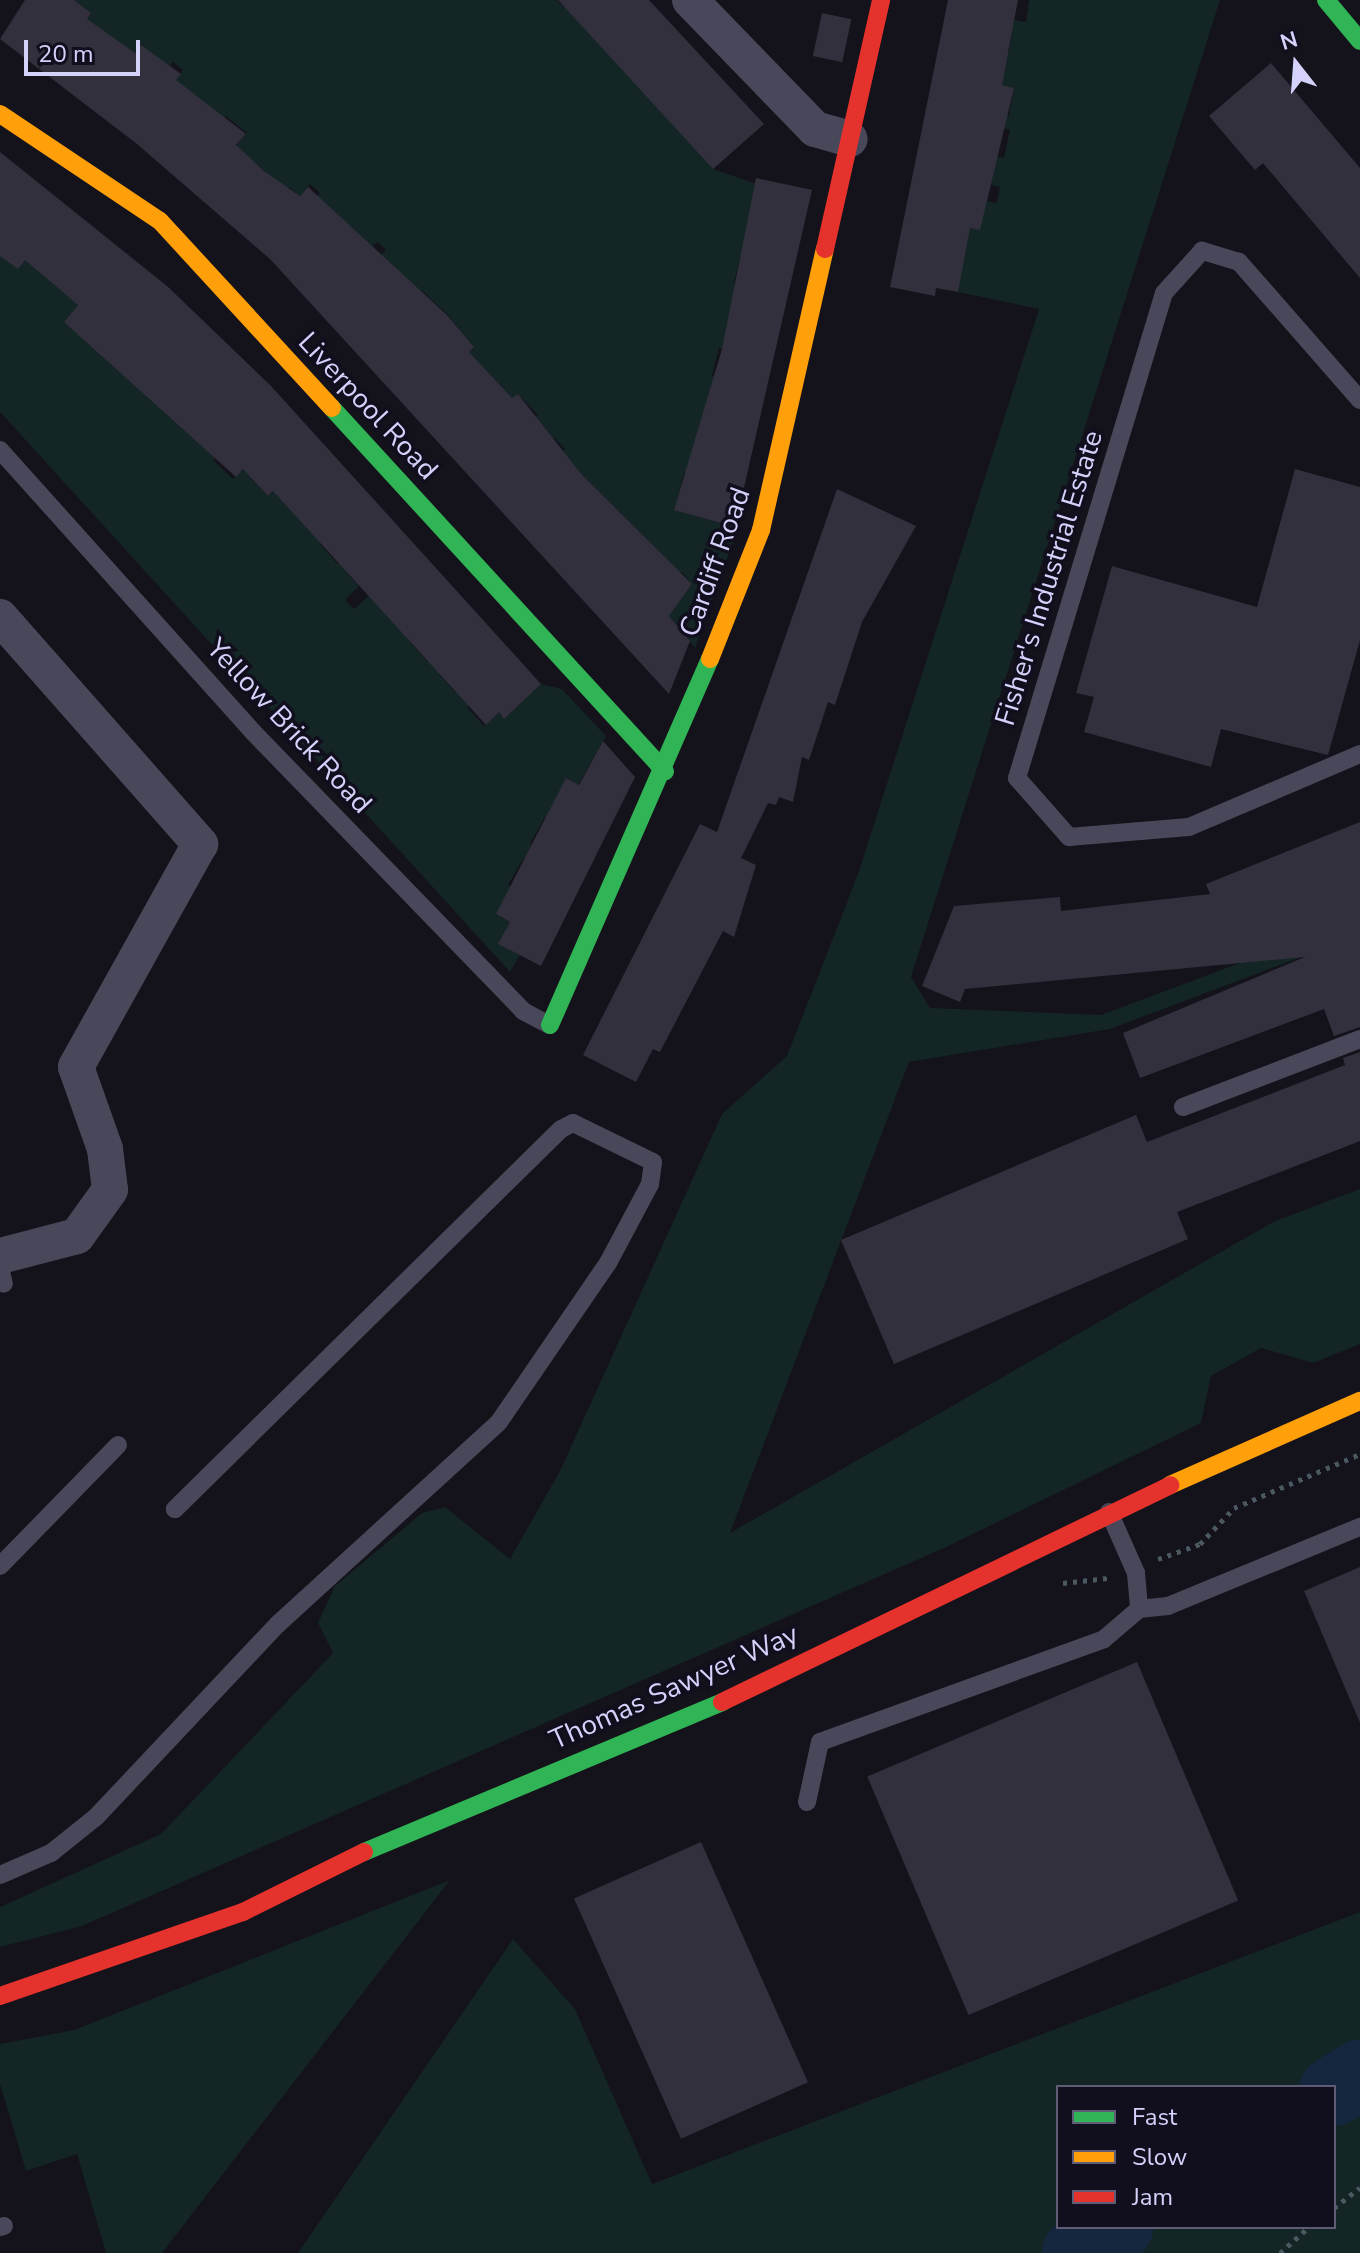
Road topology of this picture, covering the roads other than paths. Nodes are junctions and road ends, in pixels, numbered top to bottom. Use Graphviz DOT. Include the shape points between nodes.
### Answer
graph roads {
  1 [pos="690,0"];
  2 [pos="881,0"];
  3 [pos="1326,0"];
  4 [pos="1360,41"];
  5 [pos="0,114"];
  6 [pos="850,139"];
  7 [pos="1360,400"];
  8 [pos="0,450"];
  9 [pos="0,617"];
  10 [pos="1360,754"];
  11 [pos="665,772"];
  12 [pos="550,1025"];
  13 [pos="1360,1039"];
  14 [pos="1183,1107"];
  15 [pos="1,1269"];
  16 [pos="1360,1401"];
  17 [pos="118,1445"];
  18 [pos="175,1509"];
  19 [pos="1109,1512"];
  20 [pos="1360,1527"];
  21 [pos="0,1566"];
  22 [pos="1139,1609"];
  23 [pos="807,1802"];
  24 [pos="0,1875"];
  25 [pos="0,1996"];
  1 -- 6 [label="street" via="815,129"];
  2 -- 6 [label="street, Cardiff Road"];
  3 -- 4 [label="street"];
  5 -- 11 [label="street, Liverpool Road" via="160,221"];
  6 -- 11 [label="street, Cardiff Road" via="761,530"];
  7 -- 10 [label="lane, Fisher's Industrial Estate" via="1239,262 1202,251 1164,293 1017,778 1069,837 1189,827"];
  8 -- 12 [label="lane, Yellow Brick Road" via="254,733 523,1011"];
  9 -- 15 [label="street" via="200,844 76,1067 105,1149 110,1190 77,1236"];
  11 -- 12 [label="street, Cardiff Road"];
  13 -- 14 [label="lane"];
  16 -- 19 [label="street, Thomas Sawyer Way"];
  17 -- 21 [label="lane"];
  18 -- 24 [label="lane" via="561,1129 573,1123 653,1162 650,1184 608,1263 499,1422 278,1624 96,1817 51,1853"];
  19 -- 22 [label="lane" via="1136,1573"];
  19 -- 25 [label="street, Thomas Sawyer Way" via="716,1705 396,1836 243,1912"];
  20 -- 22 [label="lane" via="1168,1606"];
  22 -- 23 [label="lane" via="1104,1639 820,1742"];
}
